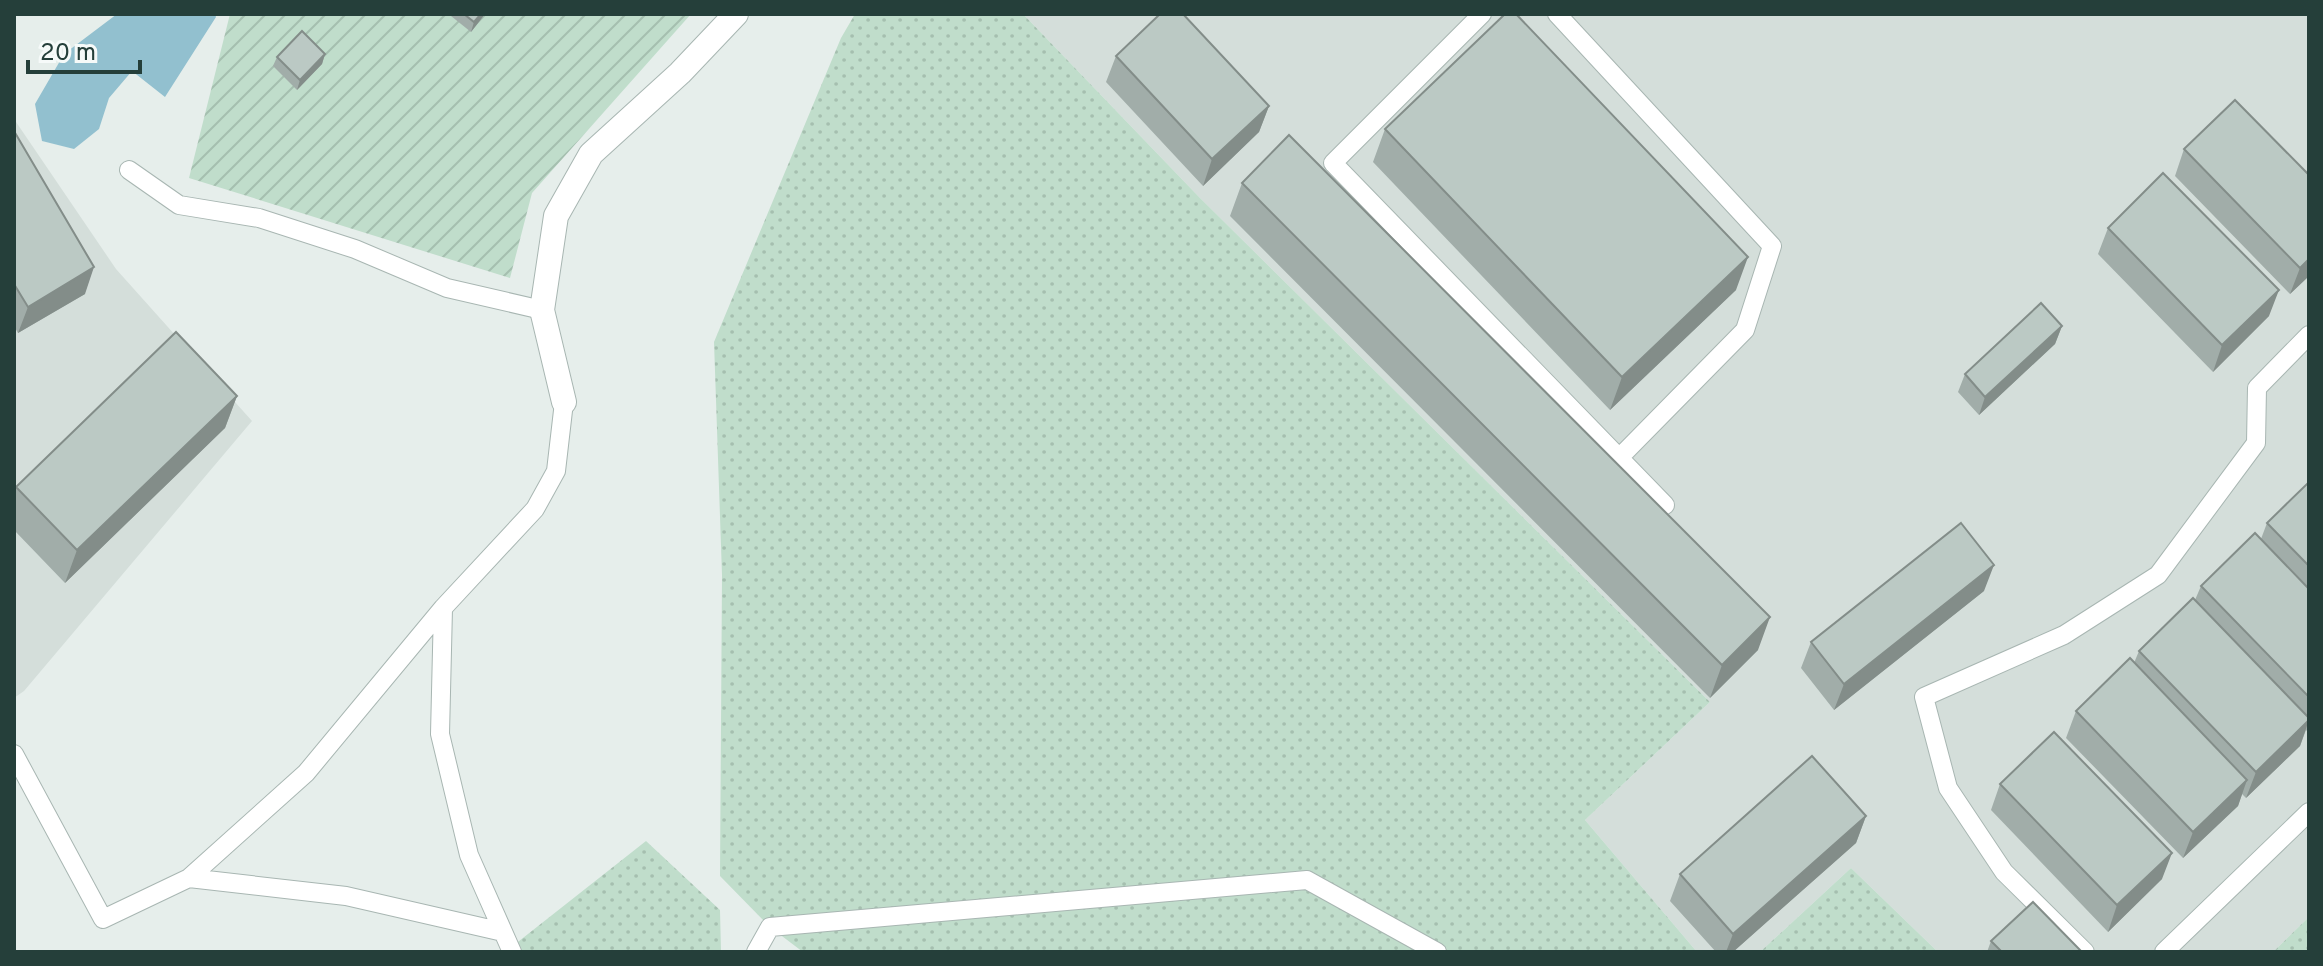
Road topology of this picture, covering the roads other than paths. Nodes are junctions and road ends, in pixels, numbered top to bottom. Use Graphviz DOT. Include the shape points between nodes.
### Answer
graph roads {
  1 [pos="736,14"];
  2 [pos="1482,14"];
  3 [pos="1557,14"];
  4 [pos="129,170"];
  5 [pos="542,310"];
  6 [pos="2309,335"];
  7 [pos="564,402"];
  8 [pos="1619,458"];
  9 [pos="1665,505"];
  10 [pos="443,608"];
  11 [pos="14,754"];
  12 [pos="2309,812"];
  13 [pos="189,878"];
  14 [pos="503,932"];
  15 [pos="512,952"];
  16 [pos="756,952"];
  17 [pos="1437,952"];
  18 [pos="2085,952"];
  19 [pos="2164,952"];
  1 -- 5 [label="street" via="591,154 556,216"];
  2 -- 8 [label="lane" via="1333,163"];
  3 -- 8 [label="lane" via="1772,246 1745,330"];
  4 -- 5 [label="lane" via="179,205 259,218 355,249 447,288"];
  5 -- 7 [label="street"];
  6 -- 18 [label="lane" via="2257,388 2256,443 2158,575 2064,635 1924,697 1948,788 2004,872"];
  7 -- 10 [label="lane" via="556,471 535,509"];
  8 -- 9 [label="lane"];
  10 -- 13 [label="lane" via="306,773"];
  10 -- 14 [label="lane" via="440,734 469,855"];
  11 -- 13 [label="lane" via="103,919"];
  12 -- 19 [label="lane"];
  13 -- 14 [label="lane" via="346,896"];
  14 -- 15 [label="lane"];
  16 -- 17 [label="lane" via="770,927 1307,880"];
}
